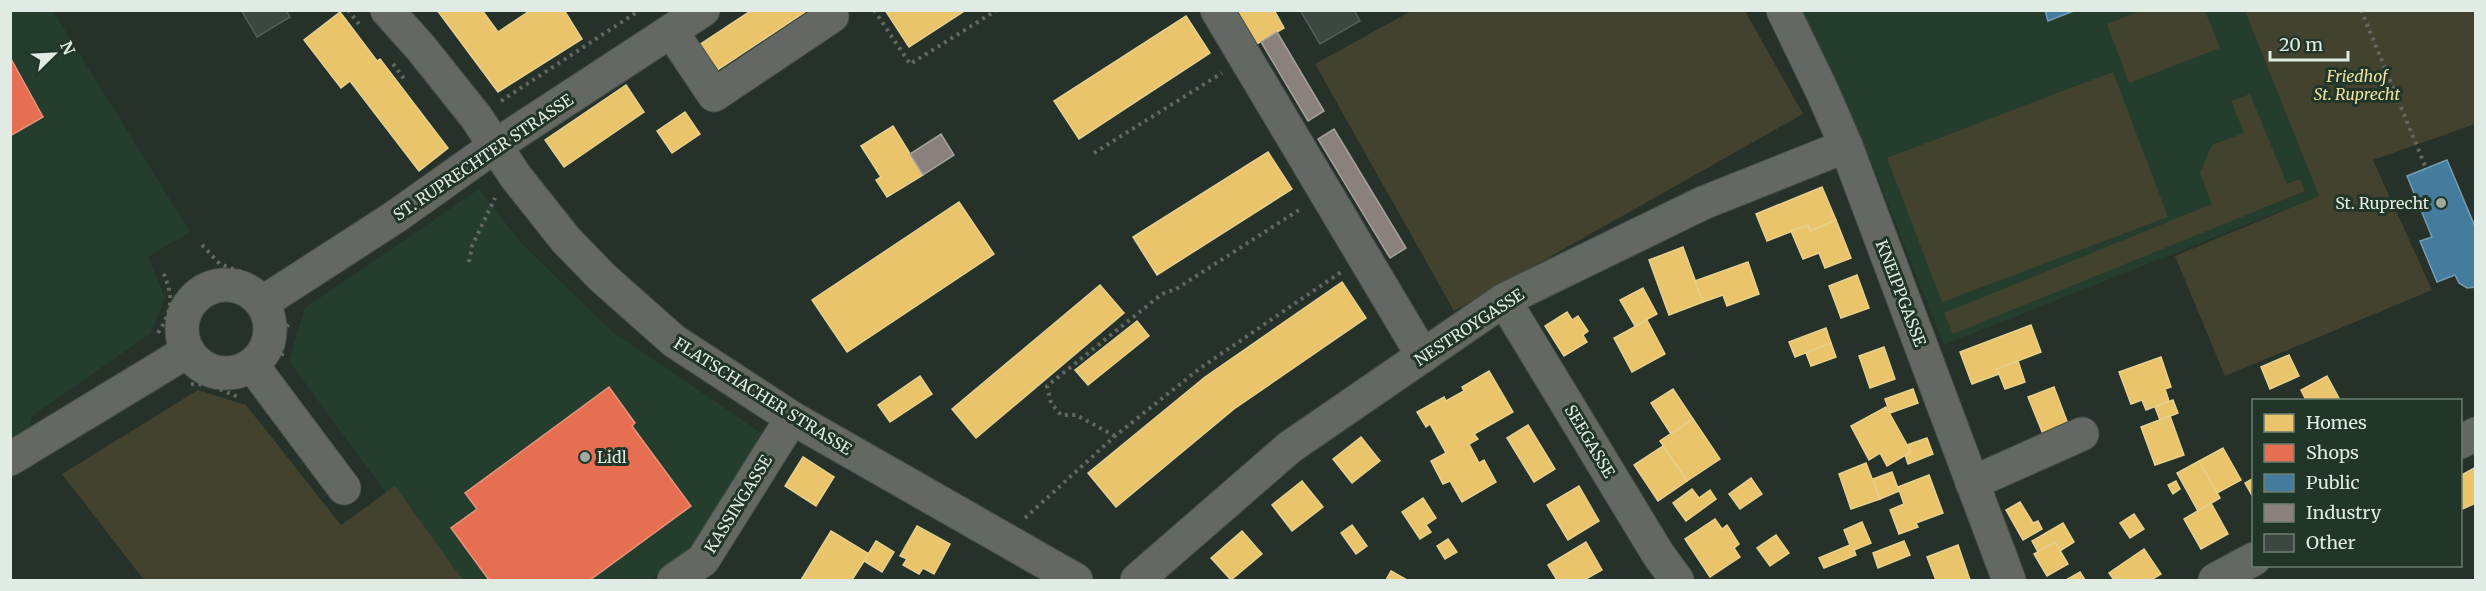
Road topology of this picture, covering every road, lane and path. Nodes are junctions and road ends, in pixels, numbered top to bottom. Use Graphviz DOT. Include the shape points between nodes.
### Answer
graph roads {
  1 [pos="348,10"];
  2 [pos="640,10"];
  3 [pos="703,10"];
  4 [pos="828,10"];
  5 [pos="874,10"];
  6 [pos="997,10"];
  7 [pos="1217,10"];
  8 [pos="1783,10"];
  9 [pos="2361,10"];
  10 [pos="375,19"];
  11 [pos="671,31"];
  12 [pos="1245,58"];
  13 [pos="392,63"];
  14 [pos="406,81"];
  15 [pos="508,96"];
  16 [pos="495,146"];
  17 [pos="1846,147"];
  18 [pos="1094,153"];
  19 [pos="2426,168"];
  20 [pos="1326,193"];
  21 [pos="495,197"];
  22 [pos="1364,257"];
  23 [pos="470,262"];
  24 [pos="162,270"];
  25 [pos="1504,300"];
  26 [pos="262,303"];
  27 [pos="157,335"];
  28 [pos="1423,356"];
  29 [pos="252,365"];
  30 [pos="186,367"];
  31 [pos="244,401"];
  32 [pos="792,418"];
  33 [pos="2082,434"];
  34 [pos="1115,436"];
  35 [pos="10,459"];
  36 [pos="1972,483"];
  37 [pos="344,488"];
  38 [pos="1011,544"];
  39 [pos="2252,560"];
  40 [pos="674,580"];
  41 [pos="1076,580"];
  42 [pos="1137,580"];
  43 [pos="1677,580"];
  44 [pos="2009,580"];
  45 [pos="2215,580"];
  1 -- 10 [label="path"];
  2 -- 15 [label="path"];
  3 -- 11 [label="street, ST. RUPRECHTER STRASSE"];
  4 -- 11 [label="street" via="832,16 714,95"];
  5 -- 6 [label="path" via="910,64"];
  7 -- 12 [label="street"];
  8 -- 17 [label="street, KNEIPPGASSE"];
  9 -- 19 [label="path"];
  10 -- 16 [label="street, FLATSCHACHER STRASSE" via="421,48"];
  11 -- 16 [label="street, ST. RUPRECHTER STRASSE"];
  12 -- 18 [label="path"];
  12 -- 20 [label="street"];
  13 -- 14 [label="path"];
  16 -- 26 [label="street, ST. RUPRECHTER STRASSE" via="395,217"];
  16 -- 32 [label="street, FLATSCHACHER STRASSE" via="566,240 603,278 674,341"];
  17 -- 25 [label="street, NESTROYGASSE" via="1703,203"];
  17 -- 36 [label="street, KNEIPPGASSE"];
  20 -- 22 [label="street"];
  20 -- 34 [label="path" via="1176,289 1162,294 1047,386 1051,403 1061,414 1076,415"];
  21 -- 23 [label="path" via="472,246"];
  22 -- 28 [label="street"];
  22 -- 34 [label="path" via="1199,369"];
  24 -- 27 [label="path" via="172,291 167,319"];
  25 -- 28 [label="street, NESTROYGASSE"];
  25 -- 43 [label="street, SEEGASSE"];
  26 -- 29 [label="street" via="270,320 270,338"];
  26 -- 30 [label="street" via="250,291 235,285 218,285 202,291 189,303 182,318"];
  28 -- 42 [label="street, NESTROYGASSE" via="1290,447"];
  29 -- 30 [label="street" via="232,373 214,372 199,364"];
  29 -- 37 [label="street"];
  30 -- 31 [label="path" via="210,385"];
  30 -- 35 [label="street"];
  32 -- 38 [label="street, FLATSCHACHER STRASSE"];
  32 -- 40 [label="street, KASSINGASSE" via="703,560"];
  33 -- 36 [label="street"];
  34 -- 38 [label="path" via="1023,520"];
  36 -- 44 [label="street, KNEIPPGASSE"];
  38 -- 41 [label="street, FLATSCHACHER STRASSE"];
  39 -- 45 [label="street"];
}
